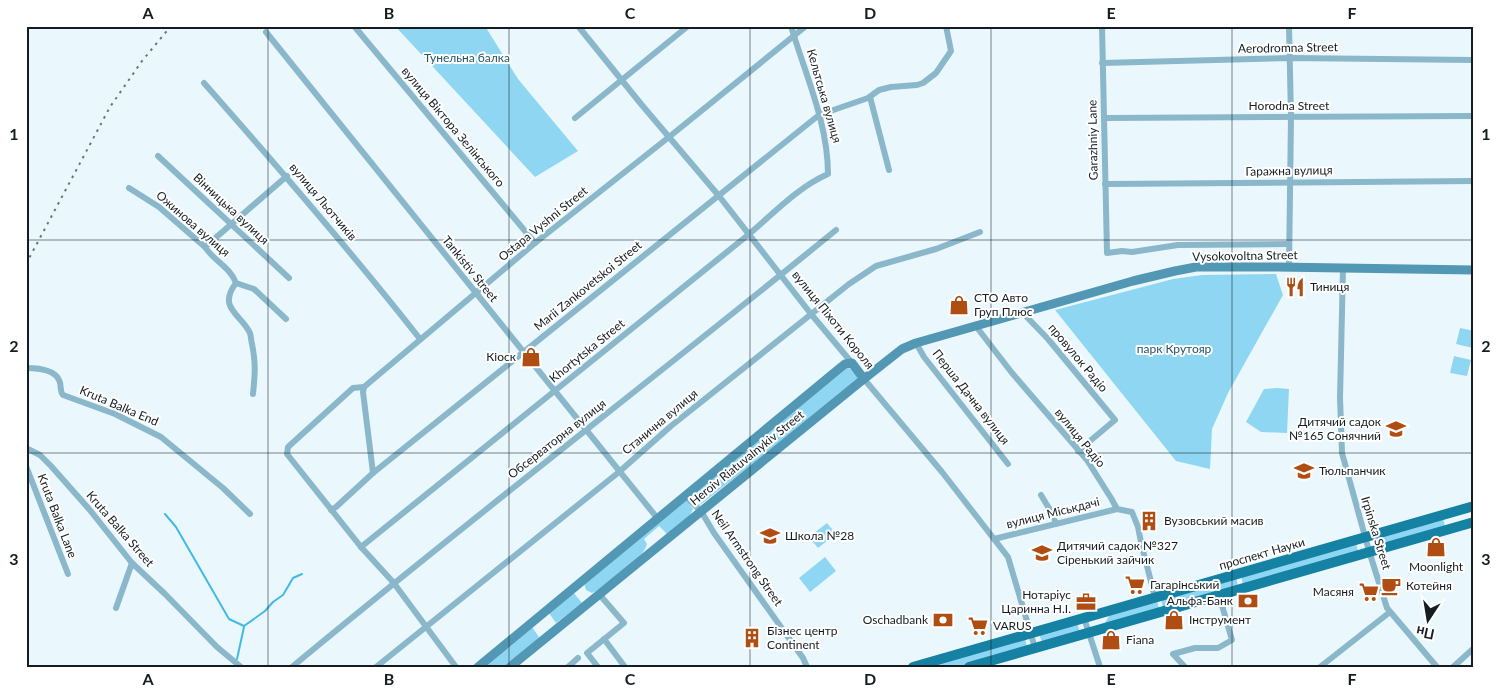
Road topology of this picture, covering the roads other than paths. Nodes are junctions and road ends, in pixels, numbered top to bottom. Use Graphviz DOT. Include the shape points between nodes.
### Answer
graph roads {
  1 [pos="354,26"];
  2 [pos="578,26"];
  3 [pos="688,26"];
  4 [pos="791,26"];
  5 [pos="806,26"];
  6 [pos="946,26"];
  7 [pos="1102,26"];
  8 [pos="1289,26"];
  9 [pos="266,32"];
  10 [pos="794,36"];
  11 [pos="1290,58"];
  12 [pos="1474,60"];
  13 [pos="1102,62"];
  14 [pos="622,80"];
  15 [pos="204,83"];
  16 [pos="870,97"];
  17 [pos="819,115"];
  18 [pos="1474,116"];
  19 [pos="1291,117"];
  20 [pos="575,118"];
  21 [pos="1104,118"];
  22 [pos="669,137"];
  23 [pos="158,156"];
  24 [pos="889,170"];
  25 [pos="828,174"];
  26 [pos="286,176"];
  27 [pos="1474,181"];
  28 [pos="1290,182"];
  29 [pos="1105,184"];
  30 [pos="129,188"];
  31 [pos="719,196"];
  32 [pos="231,224"];
  33 [pos="836,230"];
  34 [pos="980,232"];
  35 [pos="748,235"];
  36 [pos="535,243"];
  37 [pos="1289,244"];
  38 [pos="204,247"];
  39 [pos="1107,253"];
  40 [pos="1289,267"];
  41 [pos="1343,268"];
  42 [pos="1474,270"];
  43 [pos="781,275"];
  44 [pos="289,278"];
  45 [pos="236,283"];
  46 [pos="476,294"];
  47 [pos="1022,312"];
  48 [pos="811,314"];
  49 [pos="286,319"];
  50 [pos="975,325"];
  51 [pos="420,338"];
  52 [pos="916,342"];
  53 [pos="523,353"];
  54 [pos="852,363"];
  55 [pos="26,368"];
  56 [pos="864,379"];
  57 [pos="364,387"];
  58 [pos="555,392"];
  59 [pos="253,394"];
  60 [pos="586,431"];
  61 [pos="26,448"];
  62 [pos="1078,450"];
  63 [pos="1008,464"];
  64 [pos="26,466"];
  65 [pos="619,472"];
  66 [pos="373,473"];
  67 [pos="1041,495"];
  68 [pos="685,496"];
  69 [pos="1474,506"];
  70 [pos="1117,509"];
  71 [pos="330,510"];
  72 [pos="701,511"];
  73 [pos="250,514"];
  74 [pos="658,519"];
  75 [pos="1474,522"];
  76 [pos="1056,524"];
  77 [pos="1365,537"];
  78 [pos="994,539"];
  79 [pos="361,547"];
  80 [pos="1369,552"];
  81 [pos="132,563"];
  82 [pos="68,574"];
  83 [pos="393,582"];
  84 [pos="599,594"];
  85 [pos="1219,595"];
  86 [pos="1156,597"];
  87 [pos="116,608"];
  88 [pos="1390,612"];
  89 [pos="1084,618"];
  90 [pos="426,626"];
  91 [pos="1088,632"];
  92 [pos="1031,633"];
  93 [pos="604,640"];
  94 [pos="1035,648"];
  95 [pos="1474,648"];
  96 [pos="578,658"];
  97 [pos="240,667"];
  98 [pos="292,667"];
  99 [pos="376,667"];
  100 [pos="456,667"];
  101 [pos="478,667"];
  102 [pos="510,667"];
  103 [pos="568,667"];
  104 [pos="598,667"];
  105 [pos="625,667"];
  106 [pos="807,667"];
  107 [pos="913,667"];
  108 [pos="968,667"];
  109 [pos="1100,667"];
  110 [pos="1184,667"];
  111 [pos="1320,667"];
  112 [pos="1437,667"];
  113 [pos="1453,667"];
  1 -- 36 [label="street, вулиця Віктора Зелінського"];
  2 -- 14 [label="street, вулиця Піхоти Короля"];
  3 -- 14 [label="street"];
  4 -- 10 [label="street, Кельтська вулиця"];
  5 -- 10 [label="street, Ostapa Vyshni Street"];
  6 -- 16 [label="street, Marii Zankovetskoi Street" via="951,50 929,80 917,85 879,90"];
  7 -- 13 [label="street, Garazhniy Lane"];
  8 -- 11 [label="street"];
  9 -- 46 [label="street, Tankistiv Street"];
  10 -- 17 [label="street, Кельтська вулиця"];
  10 -- 22 [label="street, Ostapa Vyshni Street"];
  11 -- 12 [label="street, Aerodromna Street"];
  11 -- 13 [label="street, Aerodromna Street"];
  11 -- 19 [label="street"];
  13 -- 21 [label="street, Garazhniy Lane"];
  14 -- 20 [label="street"];
  14 -- 22 [label="street, вулиця Піхоти Короля"];
  15 -- 26 [label="street, вулиця Льотчиків"];
  16 -- 17 [label="street, Marii Zankovetskoi Street"];
  16 -- 24 [label="street"];
  17 -- 25 [label="street, Кельтська вулиця" via="828,152"];
  17 -- 31 [label="street, Marii Zankovetskoi Street"];
  18 -- 19 [label="street, Horodna Street"];
  19 -- 21 [label="street, Horodna Street"];
  19 -- 28 [label="street"];
  21 -- 29 [label="street, Garazhniy Lane"];
  22 -- 31 [label="street, вулиця Піхоти Короля"];
  22 -- 36 [label="street, Ostapa Vyshni Street"];
  23 -- 32 [label="street, Вінницька вулиця"];
  25 -- 35 [label="street, Khortytska Street" via="797,194"];
  26 -- 32 [label="street"];
  26 -- 51 [label="street, вулиця Льотчиків"];
  27 -- 28 [label="street, Гаражна вулиця"];
  28 -- 29 [label="street, Гаражна вулиця"];
  28 -- 37 [label="street"];
  29 -- 39 [label="street, Garazhniy Lane"];
  30 -- 38 [label="street, Ожинова вулиця" via="159,207"];
  31 -- 35 [label="street, вулиця Піхоти Короля"];
  31 -- 53 [label="street, Marii Zankovetskoi Street"];
  32 -- 38 [label="street"];
  32 -- 44 [label="street, Вінницька вулиця"];
  33 -- 43 [label="street, Обсерваторна вулиця"];
  34 -- 48 [label="street, Станична вулиця" via="876,266"];
  35 -- 43 [label="street, вулиця Піхоти Короля"];
  35 -- 58 [label="street, Khortytska Street"];
  36 -- 46 [label="street, Ostapa Vyshni Street"];
  37 -- 39 [label="street, Vysokovoltna Street" via="1178,245"];
  37 -- 40 [label="street"];
  38 -- 45 [label="street, Ожинова вулиця" via="233,274"];
  40 -- 41 [label="main road, Vysokovoltna Street"];
  40 -- 47 [label="main road, Vysokovoltna Street" via="1206,267 1174,271"];
  41 -- 42 [label="main road, Vysokovoltna Street"];
  41 -- 77 [label="street, Irpinska Street" via="1342,453"];
  43 -- 48 [label="street, вулиця Піхоти Короля"];
  43 -- 60 [label="street, Обсерваторна вулиця"];
  45 -- 49 [label="street, Ожинова вулиця" via="254,289"];
  45 -- 59 [label="street" via="228,298 234,312 250,332 256,364"];
  46 -- 51 [label="street, Ostapa Vyshni Street"];
  46 -- 53 [label="street, Tankistiv Street"];
  47 -- 50 [label="main road, Heroiv Riatuvalnykiv Street"];
  47 -- 62 [label="street, провулок Радіо" via="1115,420"];
  48 -- 54 [label="street, вулиця Піхоти Короля"];
  48 -- 65 [label="street, Станична вулиця"];
  50 -- 52 [label="main road, Heroiv Riatuvalnykiv Street"];
  50 -- 62 [label="street, вулиця Радіо"];
  51 -- 57 [label="street, Ostapa Vyshni Street"];
  52 -- 56 [label="main road, Heroiv Riatuvalnykiv Street"];
  52 -- 63 [label="street, Перша Дачна вулиця" via="924,357"];
  53 -- 58 [label="street, Tankistiv Street"];
  53 -- 66 [label="street, Marii Zankovetskoi Street"];
  54 -- 56 [label="main road, вулиця Піхоти Короля"];
  54 -- 68 [label="main road, Heroiv Riatuvalnykiv Street" via="845,364"];
  55 -- 73 [label="street, Kruta Balka End" via="54,374 60,380 63,395 115,414 161,437 224,488"];
  56 -- 72 [label="main road, Heroiv Riatuvalnykiv Street"];
  56 -- 78 [label="street, вулиця Піхоти Короля"];
  57 -- 66 [label="street"];
  57 -- 71 [label="street, Ostapa Vyshni Street" via="353,388 287,449 288,456"];
  58 -- 60 [label="street, Tankistiv Street"];
  58 -- 79 [label="street, Khortytska Street"];
  60 -- 65 [label="street, Tankistiv Street"];
  60 -- 83 [label="street, Обсерваторна вулиця"];
  61 -- 81 [label="street, Kruta Balka Street" via="51,466"];
  62 -- 70 [label="street, вулиця Радіо"];
  64 -- 82 [label="street, Kruta Balka Lane"];
  65 -- 74 [label="street, Tankistiv Street"];
  65 -- 90 [label="street, Станична вулиця"];
  66 -- 71 [label="street, Marii Zankovetskoi Street"];
  67 -- 76 [label="street"];
  68 -- 72 [label="street, Neil Armstrong Street"];
  68 -- 74 [label="main road, Heroiv Riatuvalnykiv Street"];
  69 -- 77 [label="main road, проспект Науки"];
  70 -- 76 [label="street, вулиця Міськдачі"];
  70 -- 86 [label="street, вулиця Радіо" via="1132,512"];
  71 -- 79 [label="street"];
  72 -- 84 [label="main road, Heroiv Riatuvalnykiv Street"];
  72 -- 106 [label="street, Neil Armstrong Street"];
  74 -- 101 [label="main road, Heroiv Riatuvalnykiv Street"];
  75 -- 80 [label="main road"];
  76 -- 78 [label="street, вулиця Міськдачі"];
  77 -- 80 [label="street, Irpinska Street"];
  77 -- 86 [label="main road, проспект Науки"];
  78 -- 92 [label="street, вулиця Піхоти Короля" via="1008,557"];
  79 -- 83 [label="street"];
  80 -- 85 [label="main road"];
  80 -- 88 [label="street, Irpinska Street"];
  81 -- 87 [label="street"];
  81 -- 97 [label="street, Kruta Balka Street"];
  83 -- 90 [label="street"];
  83 -- 98 [label="street, Обсерваторна вулиця"];
  84 -- 93 [label="street" via="624,624"];
  84 -- 102 [label="main road, Heroiv Riatuvalnykiv Street"];
  85 -- 91 [label="main road"];
  85 -- 110 [label="street" via="1232,640 1218,648 1195,648 1173,654"];
  86 -- 89 [label="main road, проспект Науки"];
  88 -- 111 [label="street"];
  88 -- 112 [label="street, Irpinska Street"];
  89 -- 91 [label="street"];
  89 -- 92 [label="main road, проспект Науки"];
  90 -- 99 [label="street, Станична вулиця"];
  90 -- 100 [label="street"];
  91 -- 94 [label="main road"];
  91 -- 109 [label="street"];
  92 -- 94 [label="street, вулиця Піхоти Короля"];
  92 -- 107 [label="main road, проспект Науки"];
  93 -- 104 [label="street" via="587,653"];
  93 -- 105 [label="street"];
  94 -- 108 [label="main road"];
  95 -- 113 [label="street"];
  96 -- 103 [label="street"];
}
